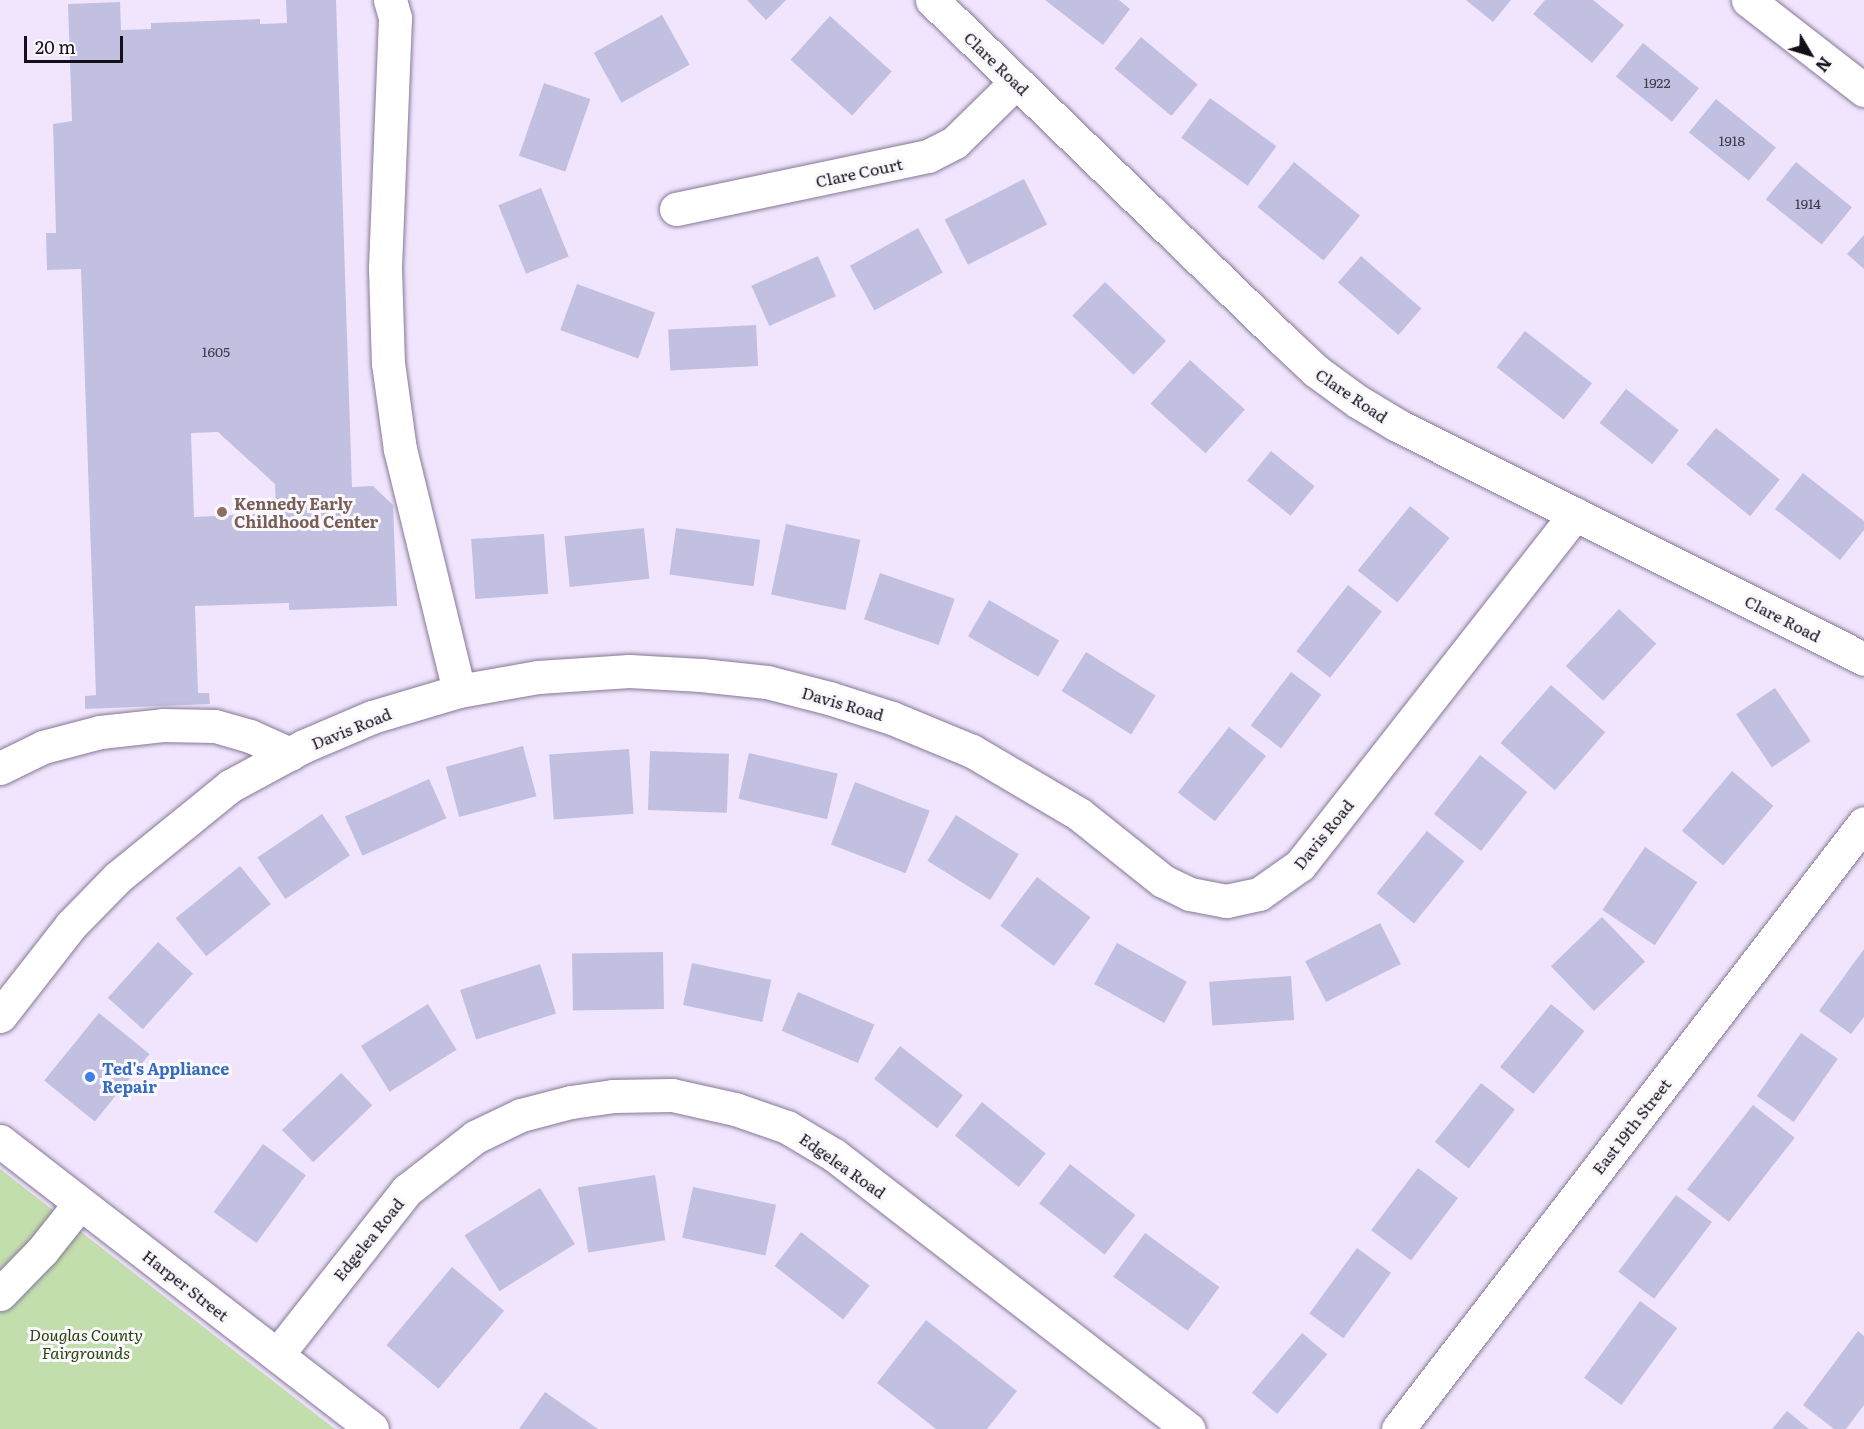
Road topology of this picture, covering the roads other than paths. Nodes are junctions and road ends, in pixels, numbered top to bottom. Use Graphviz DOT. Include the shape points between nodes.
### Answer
graph roads {
  1 [pos="390,0"];
  2 [pos="932,0"];
  3 [pos="1748,0"];
  4 [pos="1016,82"];
  5 [pos="1864,90"];
  6 [pos="676,209"];
  7 [pos="1575,514"];
  8 [pos="1864,659"];
  9 [pos="459,691"];
  10 [pos="290,754"];
  11 [pos="0,768"];
  12 [pos="1864,823"];
  13 [pos="0,1016"];
  14 [pos="0,1141"];
  15 [pos="80,1203"];
  16 [pos="0,1294"];
  17 [pos="277,1355"];
  18 [pos="372,1429"];
  19 [pos="1189,1429"];
  20 [pos="1398,1429"];
  1 -- 9 [label="street" via="395,18 385,269 388,363 400,449"];
  2 -- 4 [label="street, Clare Road"];
  3 -- 5 [label="street"];
  4 -- 6 [label="street, Clare Court" via="955,142 928,156"];
  4 -- 7 [label="street, Clare Road" via="1316,371 1397,425"];
  7 -- 8 [label="street, Clare Road"];
  7 -- 9 [label="street, Davis Road" via="1300,865 1259,894 1226,901 1190,894 1163,881 1079,814 972,751 892,718 829,698 767,682 629,670 504,681"];
  9 -- 10 [label="street, Davis Road" via="372,717"];
  10 -- 11 [label="street" via="215,726 163,725 88,735 43,747"];
  10 -- 13 [label="street, Davis Road" via="230,786 118,877 71,926"];
  12 -- 20 [label="street, East 19th Street"];
  14 -- 15 [label="street, Harper Street"];
  15 -- 16 [label="street" via="42,1251"];
  15 -- 17 [label="street, Harper Street"];
  17 -- 18 [label="street, Harper Street"];
  17 -- 19 [label="street, Edgelea Road" via="407,1190 475,1137 521,1115 571,1102 613,1096 672,1095 735,1109 787,1127 834,1155"];
}
